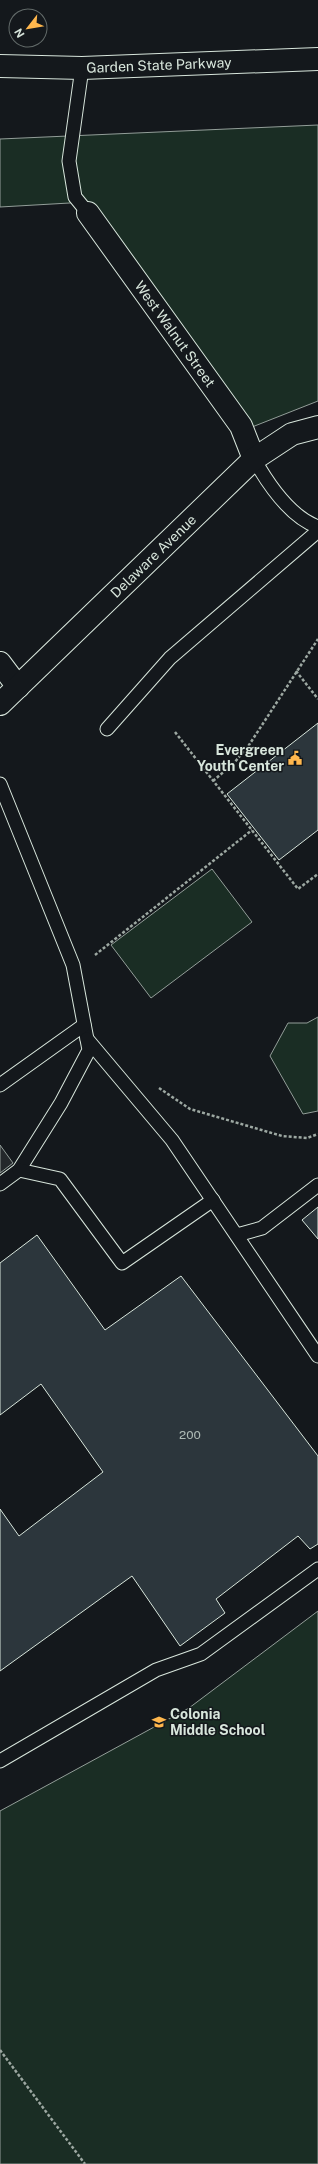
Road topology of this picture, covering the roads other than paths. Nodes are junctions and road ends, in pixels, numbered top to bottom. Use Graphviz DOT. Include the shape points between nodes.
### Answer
graph roads {
  1 [pos="318,59"];
  2 [pos="0,66"];
  3 [pos="82,68"];
  4 [pos="88,213"];
  5 [pos="318,427"];
  6 [pos="254,459"];
  7 [pos="318,527"];
  8 [pos="318,530"];
  9 [pos="0,663"];
  10 [pos="18,687"];
  11 [pos="0,704"];
  12 [pos="106,729"];
  13 [pos="0,784"];
  14 [pos="84,1025"];
  15 [pos="87,1039"];
  16 [pos="0,1085"];
  17 [pos="19,1170"];
  18 [pos="0,1184"];
  19 [pos="318,1185"];
  20 [pos="213,1200"];
  21 [pos="237,1235"];
  22 [pos="318,1356"];
  23 [pos="318,1569"];
  24 [pos="0,1761"];
  1 -- 3 [label="main road, Garden State Parkway"];
  2 -- 3 [label="main road, Garden State Parkway"];
  3 -- 4 [label="lane" via="69,161 75,197"];
  4 -- 6 [label="main road, West Walnut Street" via="241,426"];
  5 -- 6 [label="main road, Delaware Avenue" via="292,434"];
  6 -- 7 [label="lane" via="270,486 308,524"];
  6 -- 10 [label="main road, Delaware Avenue"];
  8 -- 12 [label="lane" via="170,658"];
  9 -- 10 [label="main road"];
  10 -- 11 [label="main road, Delaware Avenue"];
  13 -- 14 [label="lane" via="73,965"];
  14 -- 15 [label="lane"];
  14 -- 16 [label="lane"];
  15 -- 17 [label="lane" via="89,1050 61,1103"];
  15 -- 20 [label="lane" via="172,1140"];
  17 -- 18 [label="lane"];
  17 -- 20 [label="lane" via="60,1179 122,1263"];
  19 -- 21 [label="lane" via="262,1228"];
  20 -- 21 [label="lane"];
  21 -- 22 [label="lane"];
  23 -- 24 [label="lane" via="201,1654 156,1670"];
}
